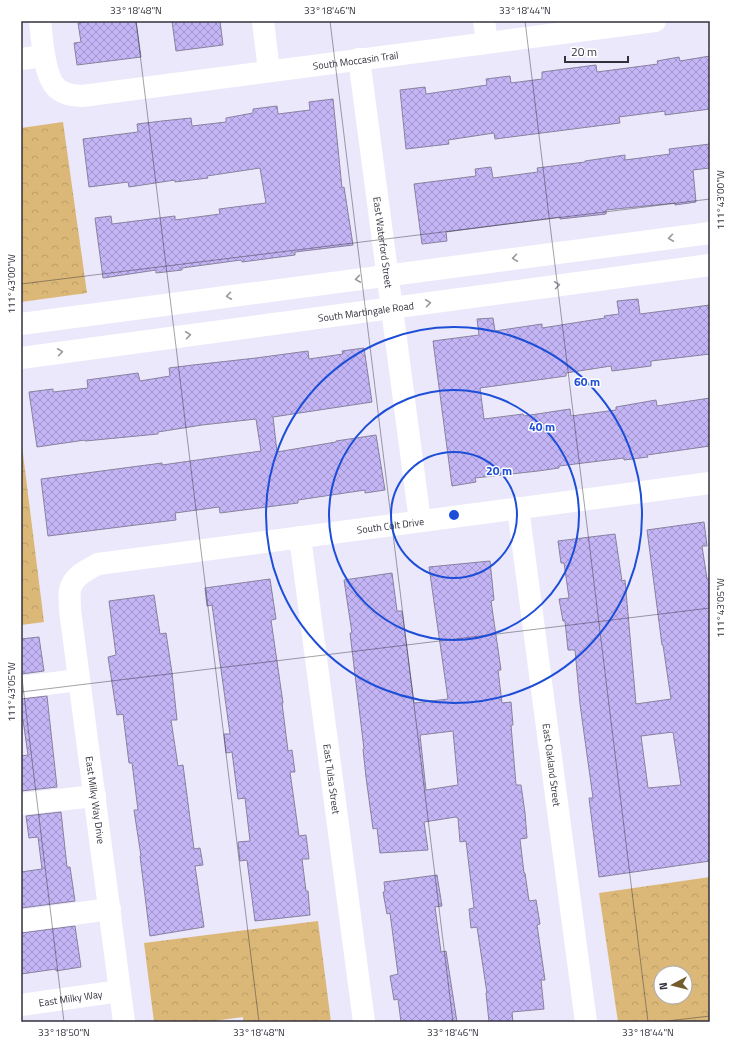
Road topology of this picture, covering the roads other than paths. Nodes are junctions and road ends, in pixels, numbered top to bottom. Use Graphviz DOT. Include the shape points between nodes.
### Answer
graph roads {
  1 [pos="40,21"];
  2 [pos="263,21"];
  3 [pos="484,21"];
  4 [pos="655,21"];
  5 [pos="487,42"];
  6 [pos="44,56"];
  7 [pos="21,59"];
  8 [pos="359,59"];
  9 [pos="269,71"];
  10 [pos="710,233"];
  11 [pos="710,265"];
  12 [pos="388,275"];
  13 [pos="392,308"];
  14 [pos="21,324"];
  15 [pos="21,358"];
  16 [pos="710,483"];
  17 [pos="518,508"];
  18 [pos="420,521"];
  19 [pos="300,537"];
  20 [pos="75,580"];
  21 [pos="79,680"];
  22 [pos="21,687"];
  23 [pos="94,796"];
  24 [pos="21,804"];
  25 [pos="110,909"];
  26 [pos="21,921"];
  27 [pos="120,991"];
  28 [pos="21,1005"];
  29 [pos="124,1022"];
  30 [pos="364,1022"];
  31 [pos="586,1022"];
  1 -- 6 [label="street"];
  2 -- 9 [label="street"];
  3 -- 5 [label="street"];
  4 -- 5 [label="street, South Moccasin Trail"];
  5 -- 8 [label="street, South Moccasin Trail"];
  6 -- 7 [label="street"];
  6 -- 9 [label="street, South Moccasin Trail" via="50,80 57,89 68,95 82,96"];
  8 -- 9 [label="street, South Moccasin Trail"];
  8 -- 12 [label="street, East Waterford Street"];
  10 -- 12 [label="street, one-way"];
  13 -- 11 [label="street, South Martingale Road, one-way"];
  12 -- 13 [label="street, East Waterford Street"];
  12 -- 14 [label="street, one-way"];
  15 -- 13 [label="street, South Martingale Road, one-way"];
  13 -- 18 [label="street, East Waterford Street"];
  16 -- 17 [label="street, South Colt Drive"];
  17 -- 18 [label="street, South Colt Drive"];
  17 -- 31 [label="street, East Oakland Street"];
  18 -- 19 [label="street, South Colt Drive"];
  19 -- 20 [label="street, South Colt Drive" via="98,564"];
  19 -- 30 [label="street, East Tulsa Street"];
  20 -- 21 [label="street, East Milky Way Drive" via="70,589 70,610"];
  21 -- 22 [label="street"];
  21 -- 23 [label="street, East Milky Way Drive"];
  23 -- 24 [label="street"];
  23 -- 25 [label="street, East Milky Way Drive"];
  25 -- 26 [label="street"];
  25 -- 27 [label="street, East Milky Way Drive"];
  27 -- 28 [label="street, East Milky Way"];
  27 -- 29 [label="street, East Milky Way Drive"];
}
